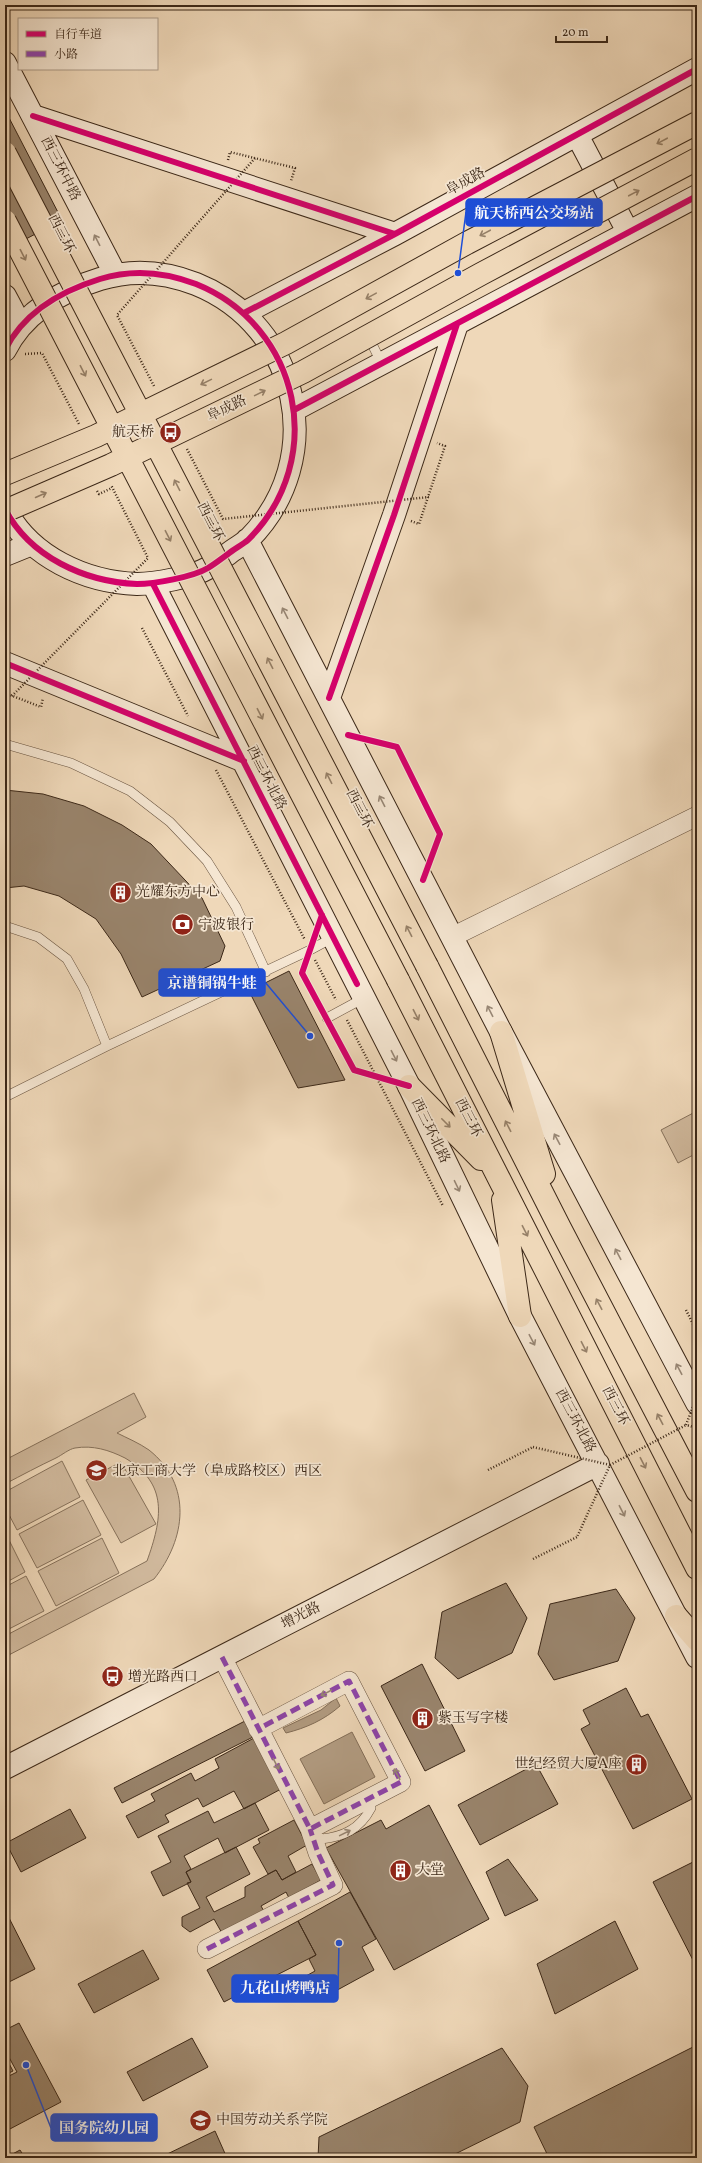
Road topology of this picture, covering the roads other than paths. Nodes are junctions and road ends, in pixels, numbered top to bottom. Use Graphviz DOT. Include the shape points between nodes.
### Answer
graph roads {
  1 [pos="5,63"];
  2 [pos="697,69"];
  3 [pos="33,116"];
  4 [pos="697,123"];
  5 [pos="577,135"];
  6 [pos="5,153"];
  7 [pos="697,159"];
  8 [pos="697,196"];
  9 [pos="5,221"];
  10 [pos="628,232"];
  11 [pos="395,234"];
  12 [pos="568,237"];
  13 [pos="115,274"];
  14 [pos="5,296"];
  15 [pos="244,313"];
  16 [pos="457,324"];
  17 [pos="21,326"];
  18 [pos="12,352"];
  19 [pos="382,364"];
  20 [pos="294,410"];
  21 [pos="5,474"];
  22 [pos="5,510"];
  23 [pos="247,540"];
  24 [pos="32,544"];
  25 [pos="5,555"];
  26 [pos="153,584"];
  27 [pos="5,663"];
  28 [pos="329,698"];
  29 [pos="5,744"];
  30 [pos="244,760"];
  31 [pos="697,816"];
  32 [pos="5,926"];
  33 [pos="334,937"];
  34 [pos="452,937"];
  35 [pos="266,972"];
  36 [pos="364,998"];
  37 [pos="326,1018"];
  38 [pos="501,1032"];
  39 [pos="107,1046"];
  40 [pos="409,1086"];
  41 [pos="5,1097"];
  42 [pos="498,1178"];
  43 [pos="560,1228"];
  44 [pos="520,1316"];
  45 [pos="697,1403"];
  46 [pos="604,1464"];
  47 [pos="697,1491"];
  48 [pos="697,1568"];
  49 [pos="676,1616"];
  50 [pos="697,1640"];
  51 [pos="222,1657"];
  52 [pos="697,1657"];
  53 [pos="258,1729"];
  54 [pos="5,1768"];
  55 [pos="310,1829"];
  56 [pos="207,1949"];
  1 -- 3 [label="street, 西三环中路"];
  2 -- 5 [label="street, 阜成路"];
  3 -- 11 [label="street"];
  13 -- 3 [label="street, 西三环中路, one-way"];
  4 -- 21 [label="highway, one-way, bridge" via="467,243 286,343 96,436"];
  5 -- 10 [label="street"];
  5 -- 11 [label="street, 阜成路"];
  43 -- 6 [label="highway, 西三环, one-way, bridge" via="427,966"];
  22 -- 7 [label="highway, 阜成路, one-way, bridge" via="111,465 303,372"];
  8 -- 10 [label="street"];
  9 -- 42 [label="highway, 西三环, one-way, bridge"];
  10 -- 16 [label="street"];
  11 -- 15 [label="street, 阜成路"];
  12 -- 19 [label="lane" via="371,342"];
  13 -- 15 [label="street" via="149,273 179,278 216,292"];
  13 -- 17 [label="street" via="75,286 49,301"];
  14 -- 17 [label="street"];
  15 -- 20 [label="street" via="262,332 276,354 288,382"];
  16 -- 19 [label="street"];
  16 -- 28 [label="street" via="394,515"];
  17 -- 18 [label="street"];
  19 -- 20 [label="street"];
  20 -- 23 [label="street" via="295,438 288,474 272,510"];
  22 -- 24 [label="street"];
  23 -- 26 [label="street" via="206,569"];
  28 -- 23 [label="street, one-way"];
  24 -- 25 [label="street"];
  24 -- 26 [label="street" via="53,560 82,574 116,583"];
  26 -- 30 [label="street, 西三环北路"];
  27 -- 30 [label="street"];
  34 -- 28 [label="street, one-way"];
  29 -- 35 [label="lane" via="71,763 130,791 170,822 207,861 236,907"];
  30 -- 33 [label="street, 西三环北路"];
  31 -- 34 [label="street"];
  32 -- 39 [label="lane" via="38,937 68,958 84,989"];
  33 -- 35 [label="lane"];
  33 -- 36 [label="street, 西三环北路"];
  38 -- 34 [label="street, one-way"];
  35 -- 39 [label="lane"];
  36 -- 37 [label="lane"];
  36 -- 40 [label="street, 西三环北路, one-way"];
  38 -- 43 [label="highway"];
  45 -- 38 [label="street, one-way"];
  39 -- 41 [label="lane"];
  40 -- 42 [label="highway, one-way"];
  40 -- 44 [label="street, 西三环北路, one-way"];
  42 -- 44 [label="highway"];
  42 -- 48 [label="highway, 西三环, one-way"];
  47 -- 43 [label="highway, 西三环, one-way"];
  44 -- 46 [label="street, 西三环北路, one-way"];
  46 -- 49 [label="street, 西三环北路, one-way"];
  46 -- 51 [label="street, 增光路"];
  49 -- 50 [label="highway"];
  49 -- 52 [label="street, 西三环北路"];
  51 -- 53 [label="street"];
  51 -- 54 [label="street, 增光路"];
  53 -- 55 [label="street, one-way"];
  55 -- 53 [label="street, one-way" via="402,1782 349,1681"];
  55 -- 56 [label="street" via="333,1885"];
}
